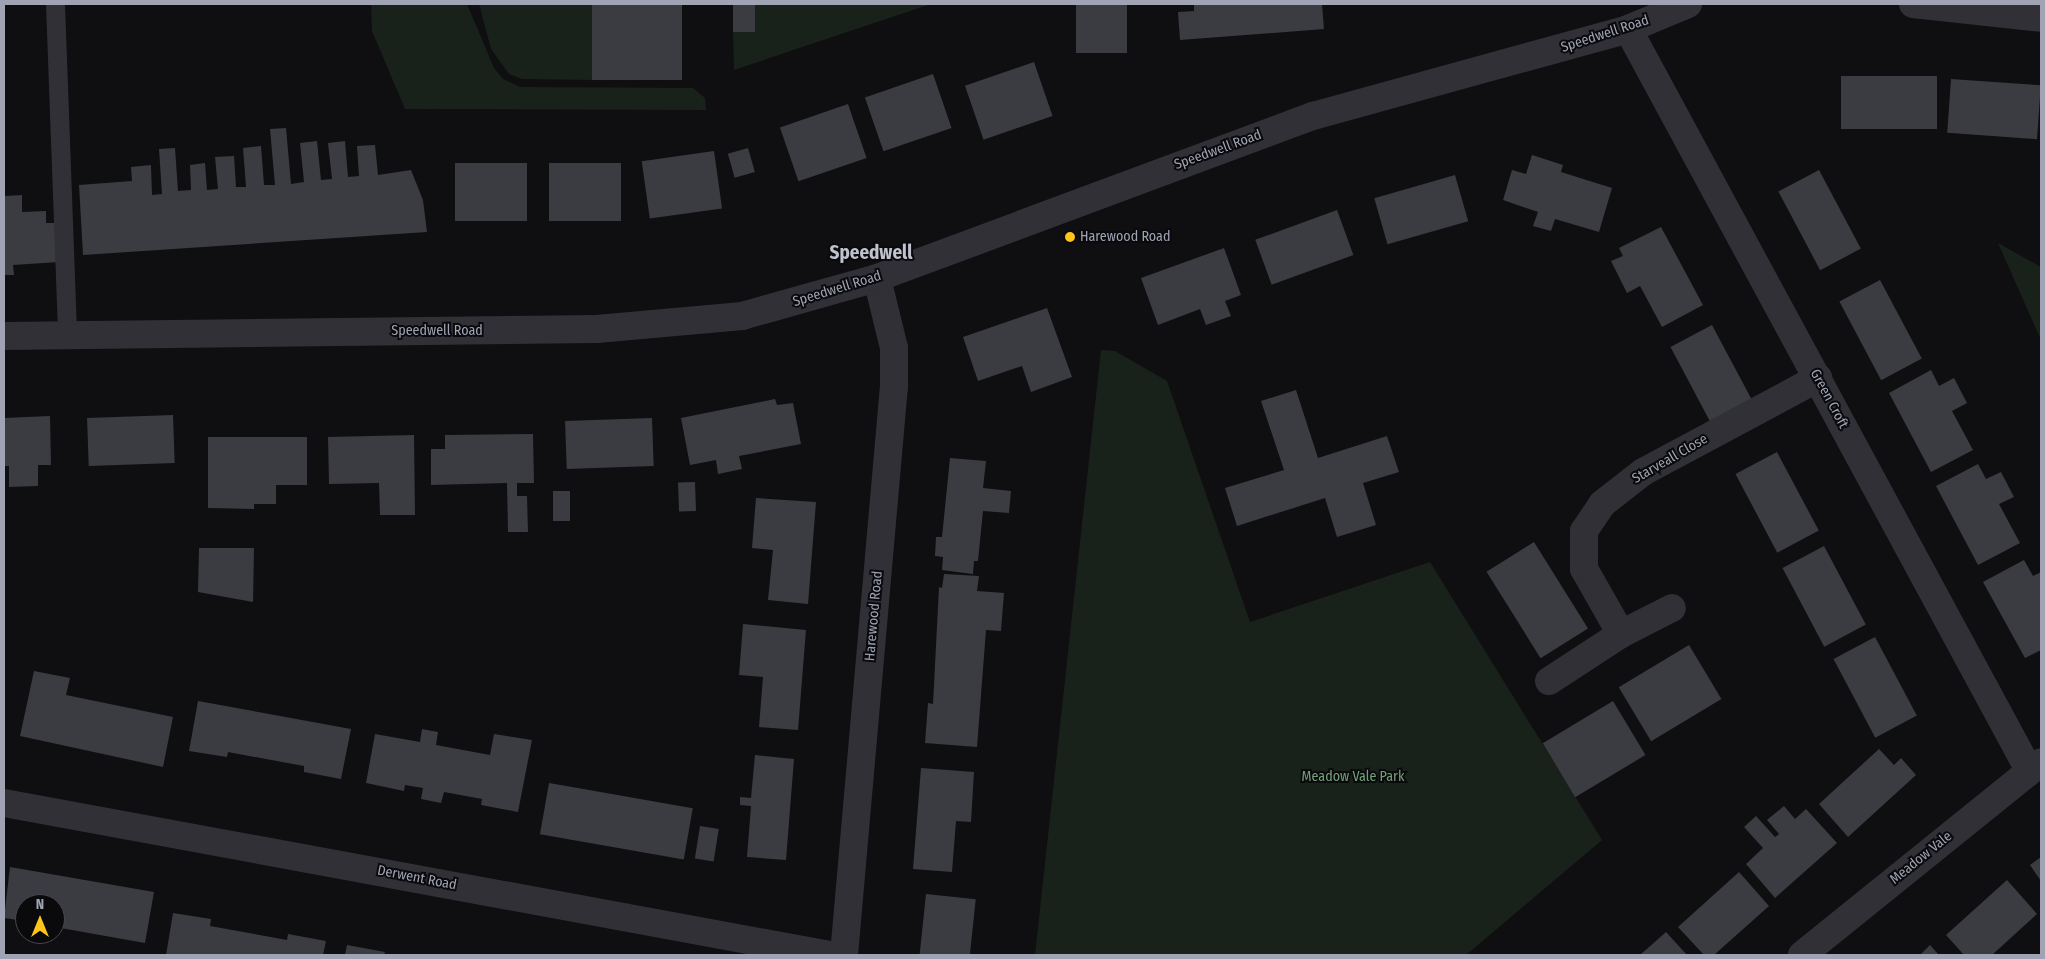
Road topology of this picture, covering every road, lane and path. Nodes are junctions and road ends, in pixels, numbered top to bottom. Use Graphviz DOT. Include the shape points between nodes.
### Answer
graph roads {
  1 [pos="55,4"];
  2 [pos="1688,4"];
  3 [pos="1913,4"];
  4 [pos="2041,18"];
  5 [pos="1628,29"];
  6 [pos="878,278"];
  7 [pos="67,335"];
  8 [pos="4,336"];
  9 [pos="1818,378"];
  10 [pos="1672,608"];
  11 [pos="1621,634"];
  12 [pos="1549,681"];
  13 [pos="2035,766"];
  14 [pos="4,803"];
  15 [pos="830,955"];
  16 [pos="844,955"];
  17 [pos="1802,955"];
  1 -- 7 [label="lane"];
  2 -- 5 [label="street, Speedwell Road"];
  3 -- 4 [label="street"];
  5 -- 6 [label="street, Speedwell Road" via="1313,116"];
  5 -- 9 [label="street, Green Croft"];
  6 -- 7 [label="street, Speedwell Road" via="742,316 597,330"];
  6 -- 16 [label="street, Harewood Road" via="894,348 894,386"];
  7 -- 8 [label="street, Speedwell Road"];
  9 -- 11 [label="street, Starveall Close" via="1643,472 1602,504 1584,531 1584,569"];
  9 -- 13 [label="street, Green Croft"];
  10 -- 11 [label="street"];
  11 -- 12 [label="street"];
  13 -- 17 [label="street, Meadow Vale"];
  14 -- 15 [label="street, Derwent Road"];
}
